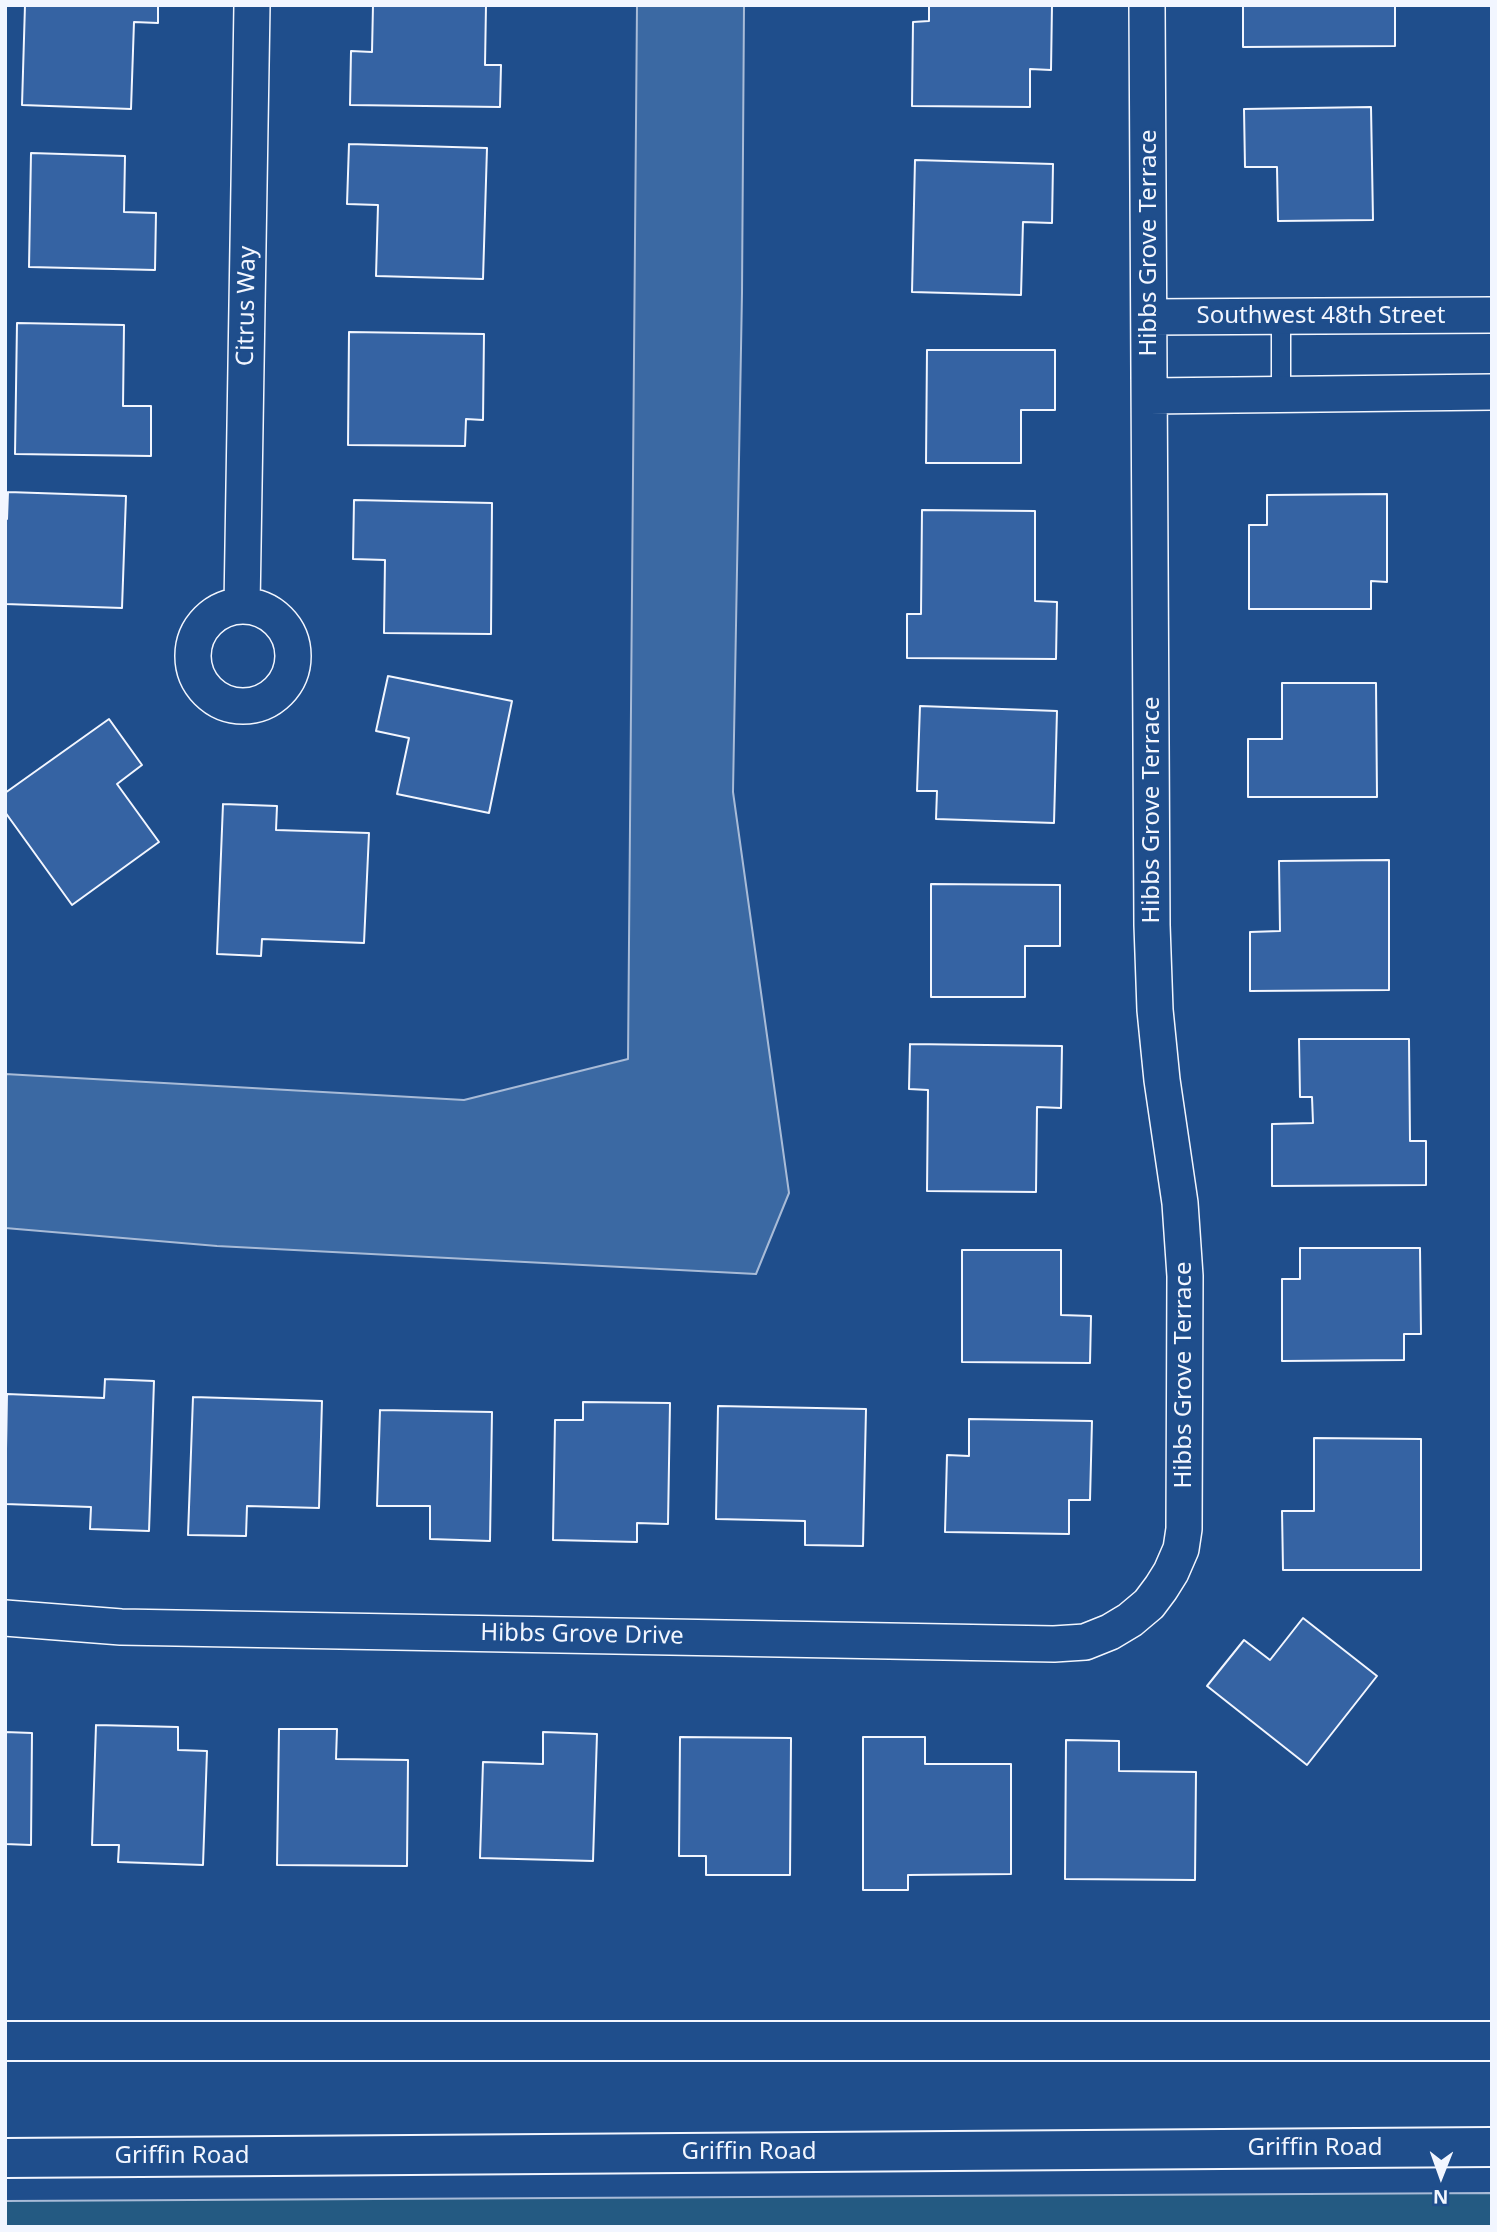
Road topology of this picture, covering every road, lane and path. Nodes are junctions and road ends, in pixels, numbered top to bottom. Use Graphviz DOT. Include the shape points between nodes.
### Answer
graph roads {
  1 [pos="252,5"];
  2 [pos="1147,5"];
  3 [pos="1281,316"];
  4 [pos="1492,316"];
  5 [pos="1149,317"];
  6 [pos="1492,392"];
  7 [pos="1282,395"];
  8 [pos="1150,396"];
  9 [pos="242,606"];
  10 [pos="1149,1604"];
  11 [pos="5,1618"];
  12 [pos="5,2041"];
  13 [pos="1492,2041"];
  14 [pos="1492,2147"];
  15 [pos="5,2158"];
  1 -- 9 [label="street, Citrus Way"];
  2 -- 5 [label="street, Hibbs Grove Terrace"];
  3 -- 4 [label="street, Southwest 48th Street"];
  3 -- 5 [label="street, Southwest 48th Street"];
  3 -- 7 [label="lane"];
  5 -- 8 [label="street, Hibbs Grove Terrace"];
  6 -- 7 [label="street"];
  7 -- 8 [label="street"];
  8 -- 10 [label="street, Hibbs Grove Terrace" via="1154,998 1185,1276 1185,1508 1181,1549"];
  10 -- 11 [label="street, Hibbs Grove Drive" via="1110,1632 1085,1642 1054,1644 121,1627"];
  12 -- 13 [label="main road"];
  14 -- 15 [label="main road, Griffin Road"];
}
